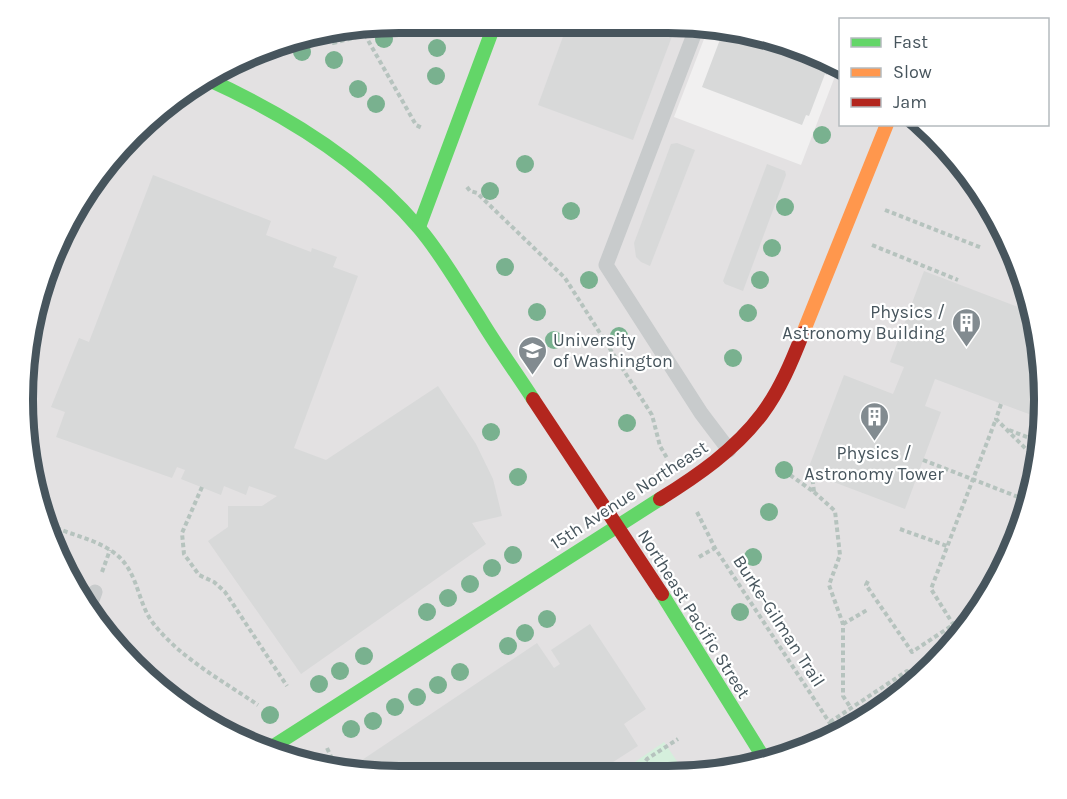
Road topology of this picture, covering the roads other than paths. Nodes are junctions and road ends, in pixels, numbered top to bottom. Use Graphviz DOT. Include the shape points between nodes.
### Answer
graph roads {
  1 [pos="491,33"];
  2 [pos="694,34"];
  3 [pos="216,82"];
  4 [pos="886,126"];
  5 [pos="419,228"];
  6 [pos="729,450"];
  7 [pos="617,526"];
  8 [pos="95,592"];
  9 [pos="92,599"];
  10 [pos="276,745"];
  11 [pos="761,754"];
  1 -- 5 [label="main road"];
  2 -- 6 [label="lane" via="606,265"];
  3 -- 5 [label="main road, Northeast Pacific Street" via="313,135 390,197"];
  4 -- 6 [label="main road, 15th Avenue Northeast" via="785,375 763,413"];
  5 -- 7 [label="main road, Northeast Pacific Street" via="458,281"];
  6 -- 7 [label="main road, 15th Avenue Northeast"];
  7 -- 10 [label="main road, 15th Avenue Northeast"];
  7 -- 11 [label="main road, Northeast Pacific Street"];
  8 -- 9 [label="lane"];
}
